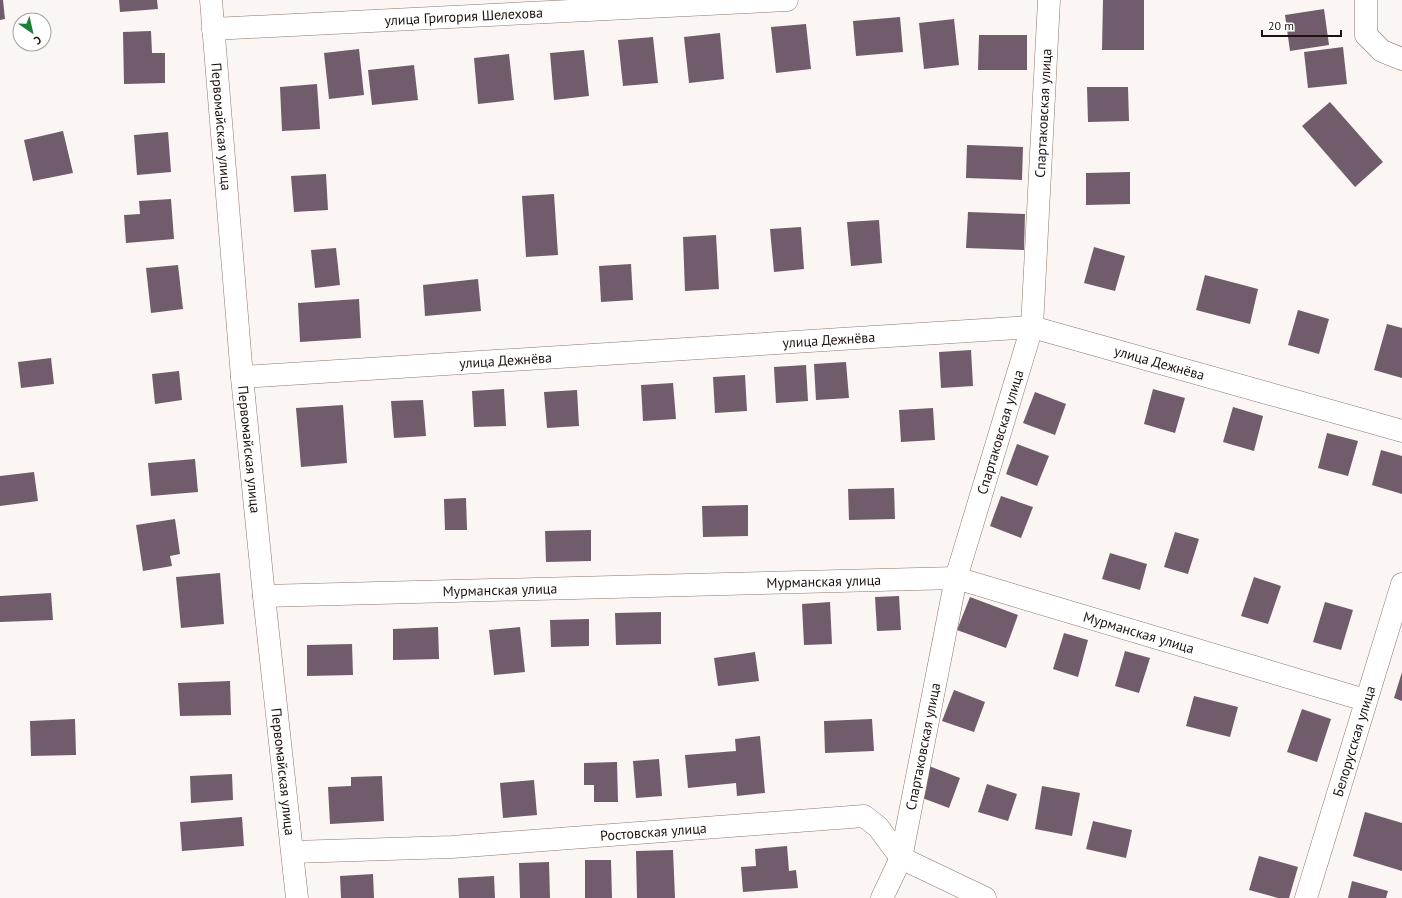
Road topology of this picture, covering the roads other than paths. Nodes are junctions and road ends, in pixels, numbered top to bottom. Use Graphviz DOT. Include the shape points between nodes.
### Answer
graph roads {
  1 [pos="211,0"];
  2 [pos="787,0"];
  3 [pos="1049,0"];
  4 [pos="1366,0"];
  5 [pos="213,29"];
  6 [pos="1402,58"];
  7 [pos="1032,327"];
  8 [pos="242,377"];
  9 [pos="1402,431"];
  10 [pos="956,578"];
  11 [pos="1402,584"];
  12 [pos="264,596"];
  13 [pos="1365,700"];
  14 [pos="293,852"];
  15 [pos="901,858"];
  16 [pos="297,898"];
  17 [pos="882,898"];
  18 [pos="985,898"];
  19 [pos="1306,898"];
  1 -- 5 [label="street, Первомайская улица"];
  2 -- 5 [label="street, улица Григория Шелехова"];
  3 -- 7 [label="street, Спартаковская улица"];
  4 -- 6 [label="street" via="1366,35 1382,51"];
  5 -- 8 [label="street, Первомайская улица"];
  7 -- 8 [label="street, улица Дежнёва"];
  7 -- 9 [label="street, улица Дежнёва"];
  7 -- 10 [label="street, Спартаковская улица"];
  8 -- 12 [label="street, Первомайская улица"];
  10 -- 12 [label="street, Мурманская улица"];
  10 -- 13 [label="street, Мурманская улица"];
  10 -- 15 [label="street, Спартаковская улица"];
  11 -- 13 [label="street, Белорусская улица"];
  12 -- 14 [label="street, Первомайская улица"];
  13 -- 19 [label="street, Белорусская улица"];
  14 -- 15 [label="street, Ростовская улица" via="452,847 864,816 878,827"];
  14 -- 16 [label="street, Первомайская улица"];
  15 -- 17 [label="street, Спартаковская улица"];
  15 -- 18 [label="street, Ростовская улица"];
}
